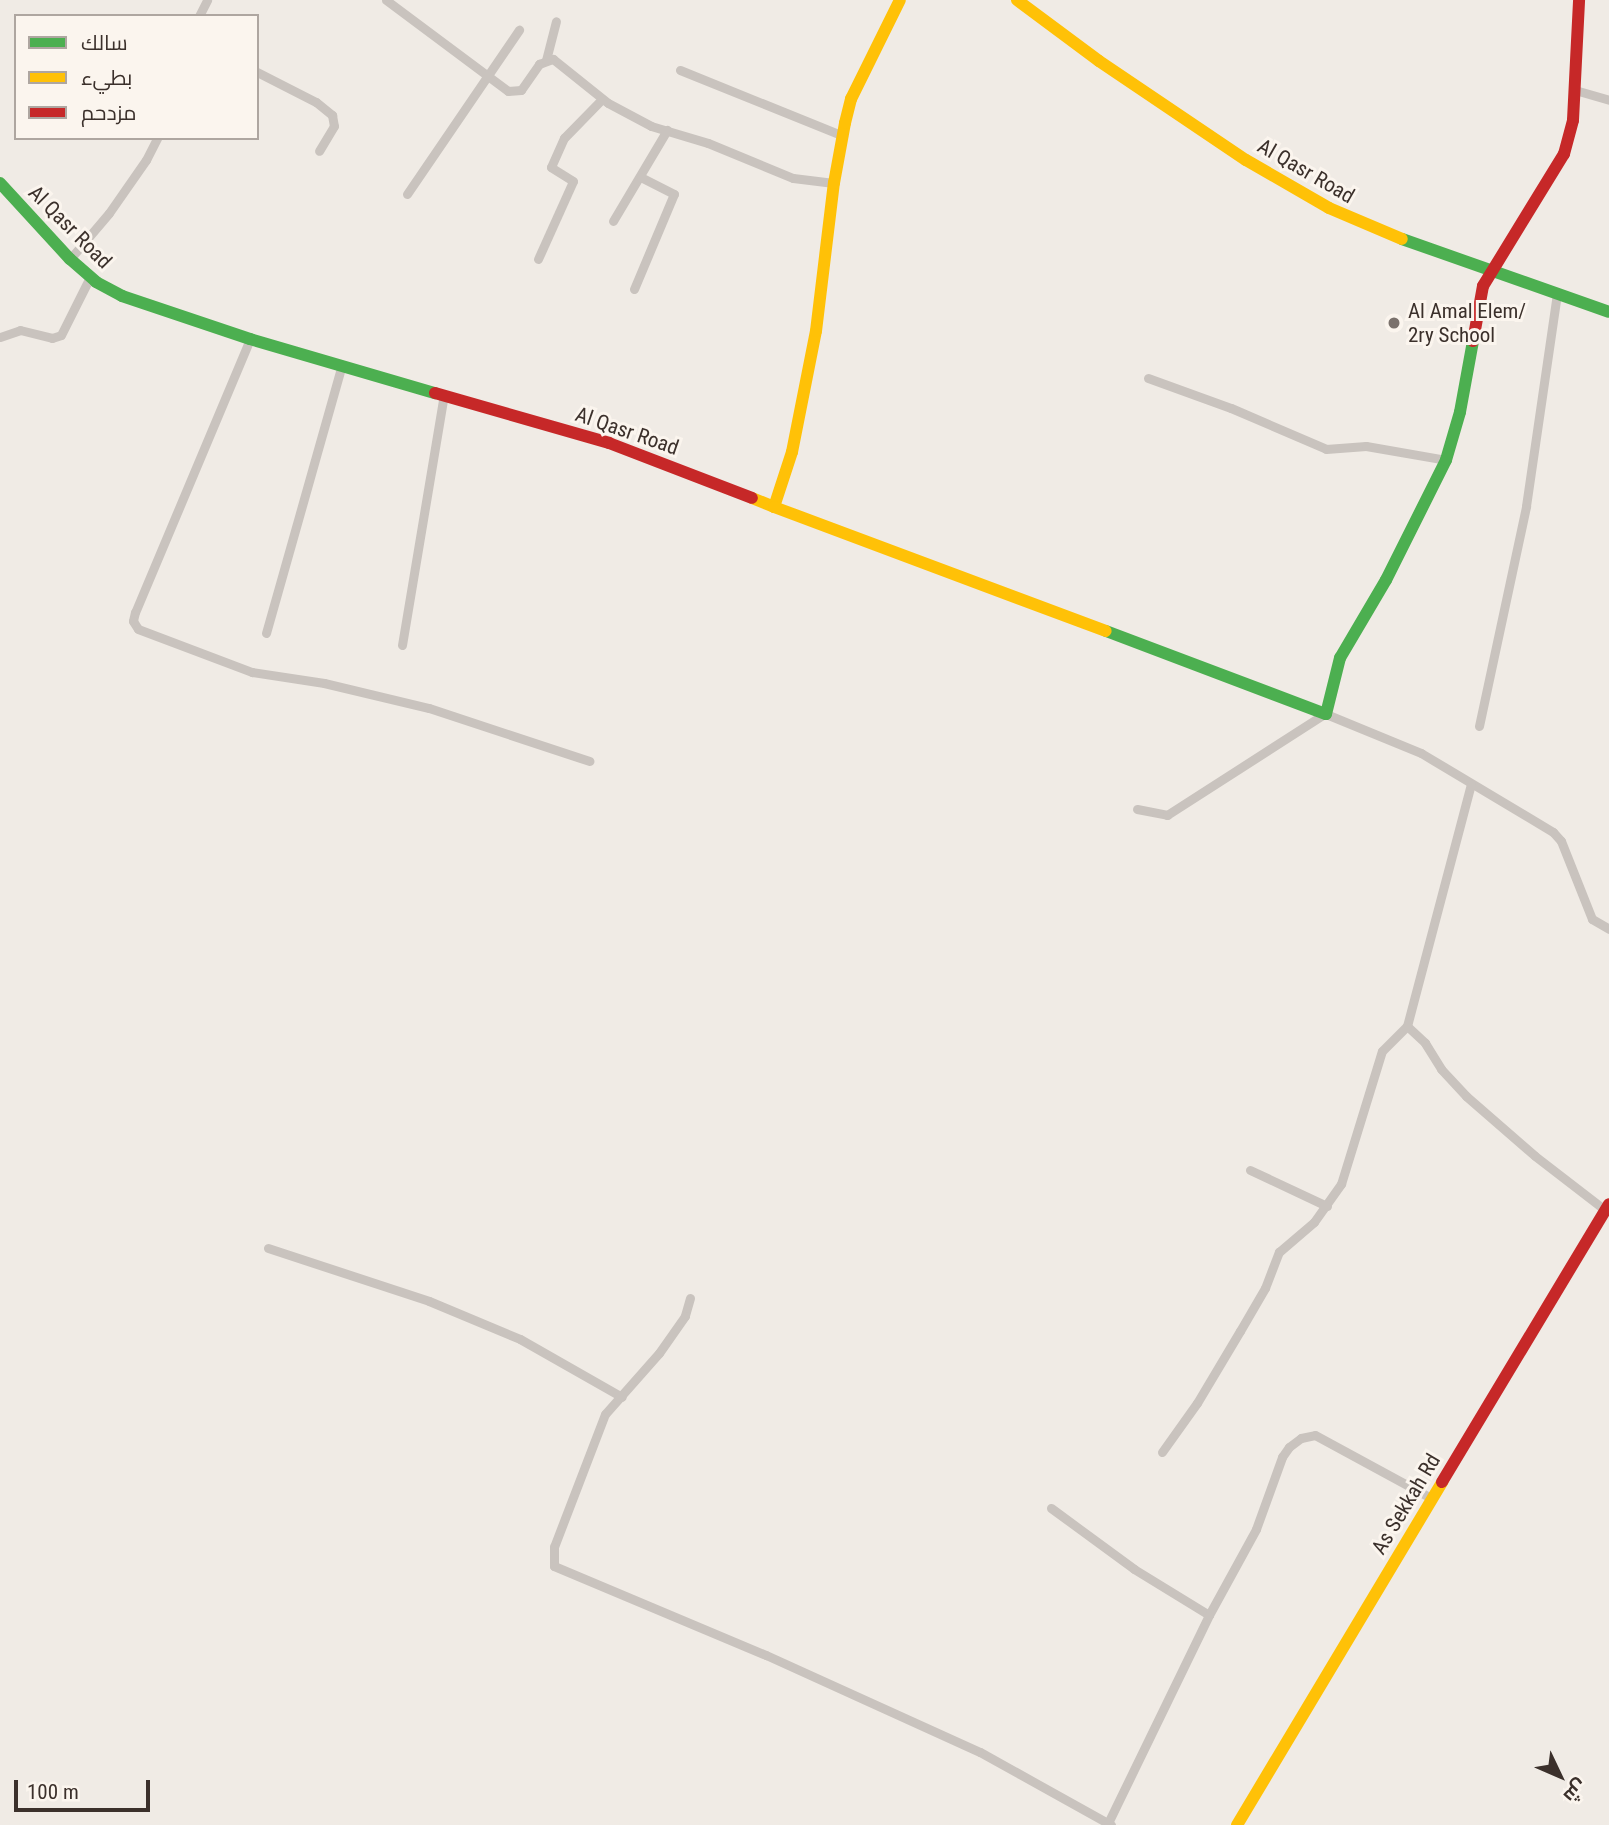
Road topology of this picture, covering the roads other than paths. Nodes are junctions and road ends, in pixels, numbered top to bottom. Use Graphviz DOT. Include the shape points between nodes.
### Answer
graph roads {
  1 [pos="386,0"];
  2 [pos="900,0"];
  3 [pos="1017,0"];
  4 [pos="1579,0"];
  5 [pos="556,20"];
  6 [pos="519,30"];
  7 [pos="546,60"];
  8 [pos="680,70"];
  9 [pos="259,73"];
  10 [pos="488,75"];
  11 [pos="1575,90"];
  12 [pos="602,99"];
  13 [pos="1609,100"];
  14 [pos="667,131"];
  15 [pos="843,136"];
  16 [pos="156,140"];
  17 [pos="319,151"];
  18 [pos="641,177"];
  19 [pos="0,183"];
  20 [pos="834,183"];
  21 [pos="407,194"];
  22 [pos="613,221"];
  23 [pos="70,259"];
  24 [pos="538,259"];
  25 [pos="1491,272"];
  26 [pos="90,277"];
  27 [pos="634,289"];
  28 [pos="1557,294"];
  29 [pos="1609,313"];
  30 [pos="0,337"];
  31 [pos="250,339"];
  32 [pos="342,365"];
  33 [pos="1148,378"];
  34 [pos="444,395"];
  35 [pos="1446,460"];
  36 [pos="774,507"];
  37 [pos="266,633"];
  38 [pos="402,645"];
  39 [pos="1325,715"];
  40 [pos="1479,726"];
  41 [pos="589,761"];
  42 [pos="1471,784"];
  43 [pos="1138,809"];
  44 [pos="1609,929"];
  45 [pos="1407,1026"];
  46 [pos="1250,1170"];
  47 [pos="1327,1206"];
  48 [pos="1606,1215"];
  49 [pos="268,1248"];
  50 [pos="690,1298"];
  51 [pos="622,1397"];
  52 [pos="1163,1452"];
  53 [pos="1431,1498"];
  54 [pos="1051,1508"];
  55 [pos="1209,1615"];
  56 [pos="1109,1824"];
  57 [pos="1237,1825"];
  1 -- 10 [label="street"];
  2 -- 15 [label="street" via="852,99"];
  3 -- 25 [label="street, Al Qasr Road" via="1099,61 1299,191 1373,229"];
  4 -- 11 [label="street"];
  5 -- 7 [label="street"];
  6 -- 10 [label="street"];
  7 -- 10 [label="street" via="516,92"];
  7 -- 12 [label="street" via="558,62"];
  8 -- 15 [label="street"];
  9 -- 17 [label="street" via="332,115 334,126"];
  10 -- 21 [label="street"];
  11 -- 13 [label="street"];
  11 -- 25 [label="street" via="1564,154"];
  12 -- 14 [label="street"];
  12 -- 24 [label="street" via="565,138 551,167 573,181"];
  14 -- 18 [label="street"];
  14 -- 20 [label="street" via="793,178"];
  15 -- 20 [label="street"];
  16 -- 23 [label="street" via="108,213"];
  18 -- 22 [label="street"];
  18 -- 27 [label="street" via="674,194"];
  19 -- 23 [label="street, Al Qasr Road"];
  20 -- 36 [label="street" via="816,331 792,452"];
  23 -- 26 [label="street, Al Qasr Road"];
  25 -- 28 [label="street, Al Qasr Road"];
  25 -- 35 [label="street" via="1477,305 1460,412"];
  26 -- 30 [label="street" via="61,335 52,338 20,330"];
  26 -- 31 [label="street, Al Qasr Road" via="156,310"];
  28 -- 29 [label="street, Al Qasr Road"];
  28 -- 40 [label="street" via="1526,506"];
  31 -- 32 [label="street, Al Qasr Road"];
  31 -- 41 [label="street" via="135,612 133,621 138,629 253,672 429,708"];
  32 -- 34 [label="street, Al Qasr Road"];
  32 -- 37 [label="street"];
  33 -- 35 [label="street" via="1326,449 1366,446"];
  34 -- 36 [label="street, Al Qasr Road" via="609,443"];
  34 -- 38 [label="street"];
  35 -- 39 [label="street" via="1386,580 1340,658"];
  36 -- 39 [label="street, Al Qasr Road"];
  39 -- 42 [label="street" via="1421,753"];
  39 -- 43 [label="street" via="1167,814"];
  42 -- 44 [label="street" via="1558,835 1592,919"];
  42 -- 45 [label="street"];
  45 -- 47 [label="street" via="1382,1051 1345,1172"];
  45 -- 48 [label="street" via="1466,1096"];
  46 -- 47 [label="street"];
  47 -- 52 [label="street" via="1279,1252 1265,1288"];
  48 -- 53 [label="street, As Sekkah Rd"];
  49 -- 51 [label="street" via="429,1301 520,1339"];
  50 -- 51 [label="street" via="685,1316"];
  51 -- 56 [label="street" via="606,1415 554,1547 554,1566 754,1649 980,1752"];
  53 -- 55 [label="street" via="1328,1441 1315,1435 1301,1438 1282,1457 1256,1530"];
  53 -- 57 [label="street, As Sekkah Rd"];
  54 -- 55 [label="street" via="1134,1569"];
  55 -- 56 [label="street"];
}
